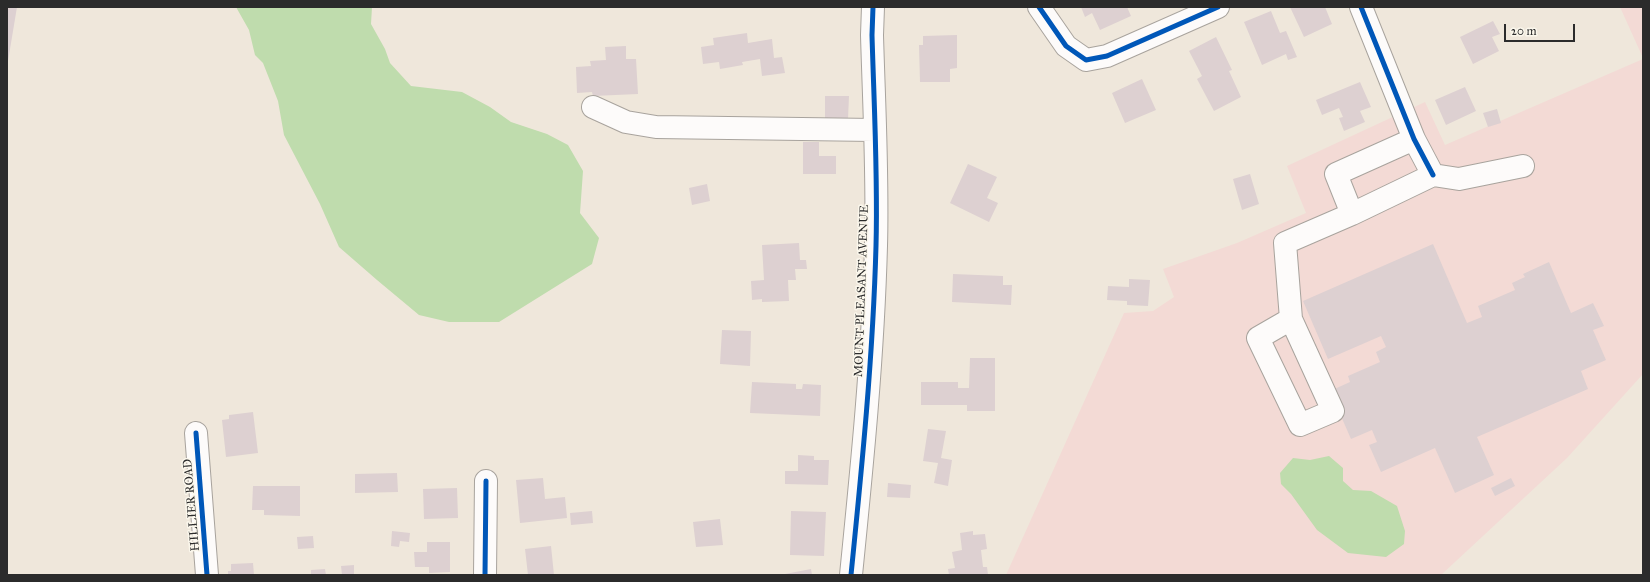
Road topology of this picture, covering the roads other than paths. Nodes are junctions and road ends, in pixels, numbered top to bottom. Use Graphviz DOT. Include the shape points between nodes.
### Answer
graph roads {
  1 [pos="873,7"];
  2 [pos="1039,7"];
  3 [pos="1218,7"];
  4 [pos="1361,7"];
  5 [pos="593,107"];
  6 [pos="874,130"];
  7 [pos="1414,139"];
  8 [pos="1523,166"];
  9 [pos="1433,175"];
  10 [pos="1352,214"];
  11 [pos="1291,319"];
  12 [pos="196,433"];
  13 [pos="486,481"];
  14 [pos="208,575"];
  15 [pos="485,575"];
  16 [pos="851,575"];
  1 -- 6 [label="street, MOUNT PLEASANT AVENUE"];
  2 -- 3 [label="street" via="1066,46 1086,60 1107,56"];
  4 -- 7 [label="street"];
  5 -- 6 [label="street" via="626,122 656,127"];
  6 -- 16 [label="street, MOUNT PLEASANT AVENUE" via="876,246 872,335 863,464"];
  7 -- 9 [label="street"];
  7 -- 10 [label="street" via="1336,174"];
  8 -- 9 [label="street" via="1459,179"];
  9 -- 10 [label="street"];
  10 -- 11 [label="street" via="1285,243"];
  12 -- 14 [label="street, HILLIER ROAD"];
  13 -- 15 [label="street"];
}
